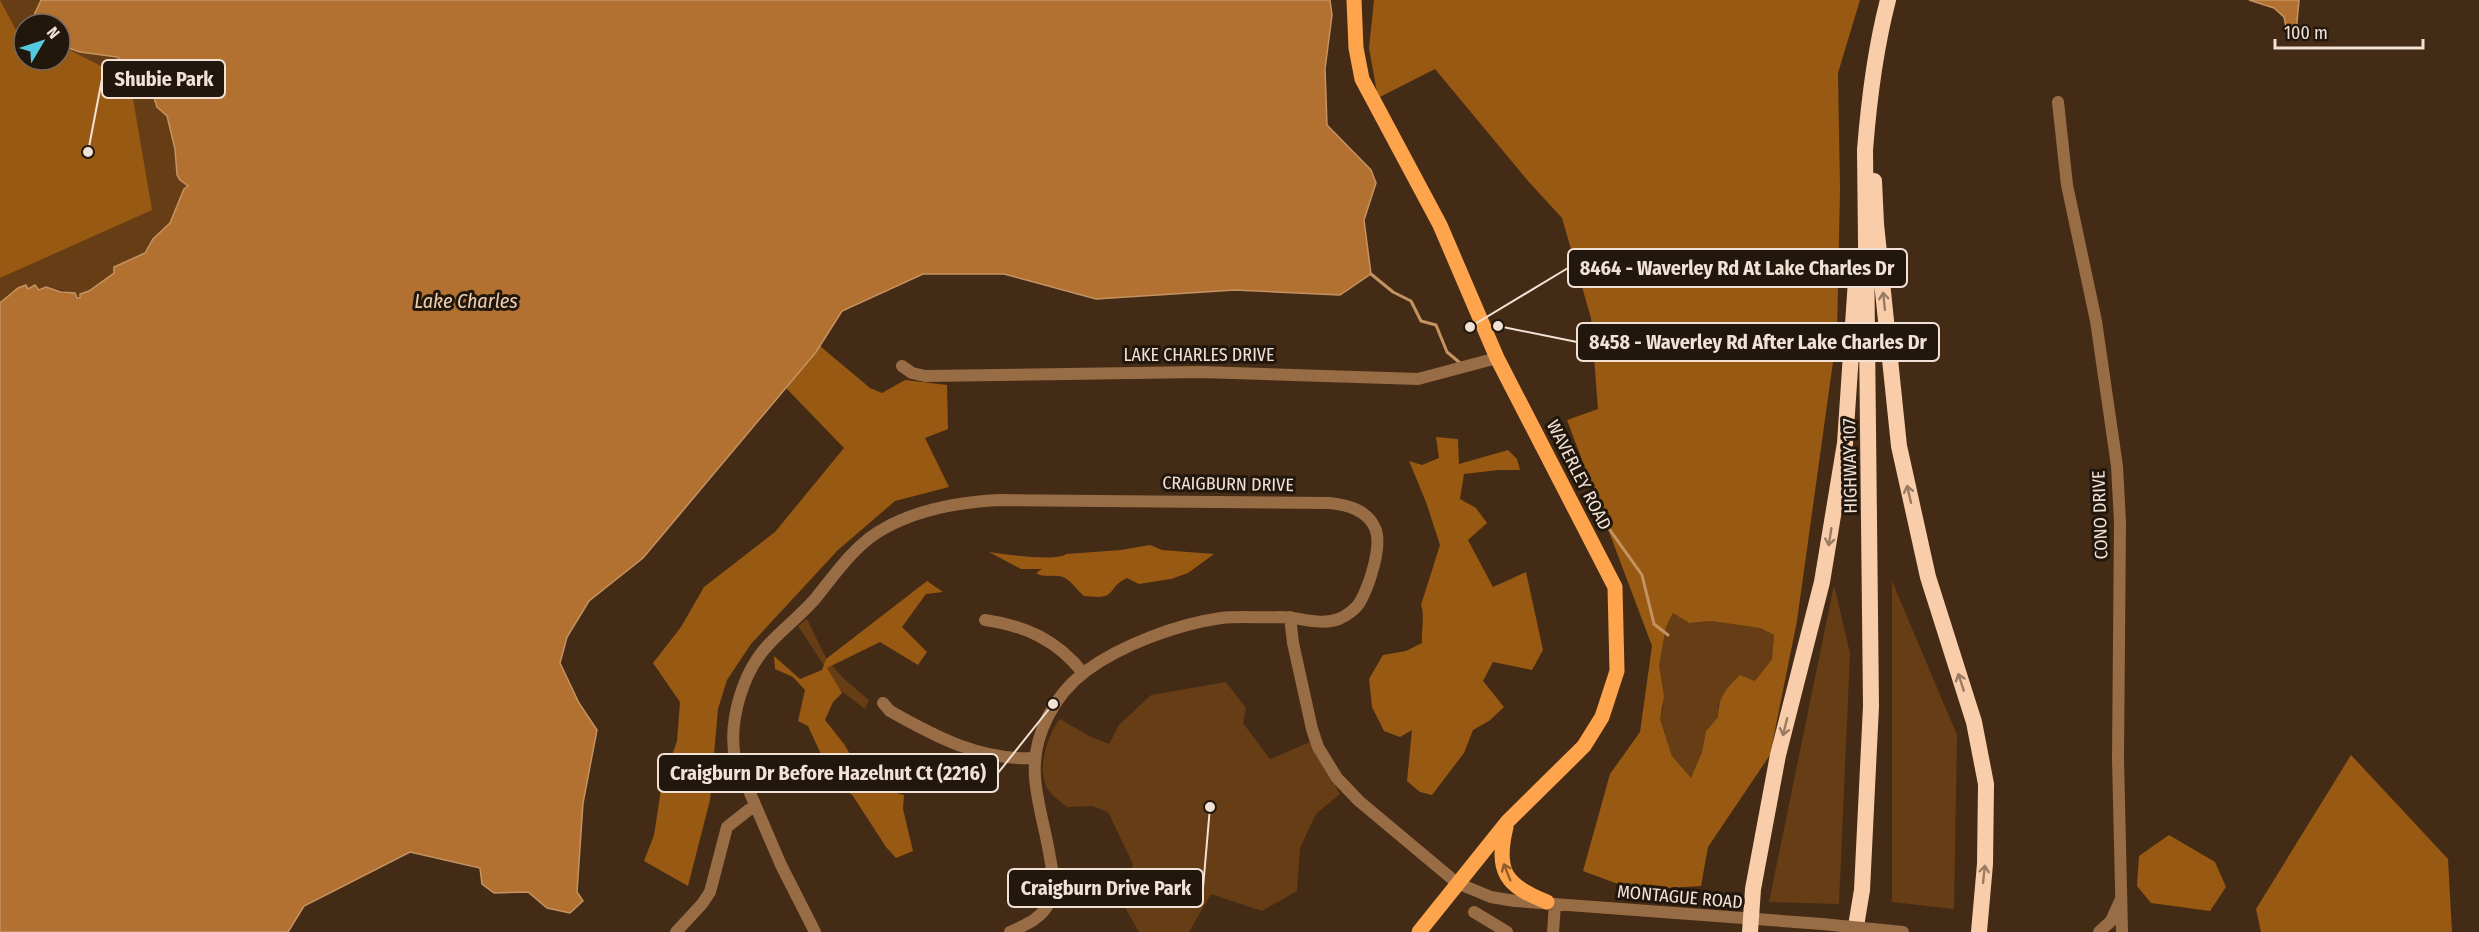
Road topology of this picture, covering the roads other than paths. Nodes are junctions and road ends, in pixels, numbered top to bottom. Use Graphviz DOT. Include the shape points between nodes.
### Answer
graph roads {
  1 [pos="1354,0"];
  2 [pos="1888,0"];
  3 [pos="1869,93"];
  4 [pos="2058,102"];
  5 [pos="1864,204"];
  6 [pos="1497,358"];
  7 [pos="902,366"];
  8 [pos="1290,617"];
  9 [pos="985,620"];
  10 [pos="1083,673"];
  11 [pos="883,703"];
  12 [pos="1035,758"];
  13 [pos="755,805"];
  14 [pos="1508,821"];
  15 [pos="1457,883"];
  16 [pos="2122,894"];
  17 [pos="1551,903"];
  18 [pos="1474,912"];
  19 [pos="1751,926"];
  20 [pos="675,932"];
  21 [pos="815,932"];
  22 [pos="1010,932"];
  23 [pos="1419,932"];
  24 [pos="1507,932"];
  25 [pos="1552,932"];
  26 [pos="1855,932"];
  27 [pos="1903,932"];
  28 [pos="1979,932"];
  29 [pos="2099,932"];
  30 [pos="2122,932"];
  1 -- 6 [label="main road, WAVERLEY ROAD" via="1362,79 1440,225"];
  2 -- 3 [label="highway, HIGHWAY 107"];
  3 -- 5 [label="highway, HIGHWAY 107"];
  28 -- 3 [label="highway, one-way" via="1986,784 1974,722 1928,577 1899,446 1876,224"];
  4 -- 16 [label="street, CONO DRIVE" via="2067,184 2096,321 2117,466"];
  5 -- 19 [label="highway, one-way" via="1843,455 1822,582 1778,755 1753,889"];
  5 -- 26 [label="highway, HIGHWAY 107" via="1871,706 1862,890"];
  6 -- 7 [label="street, LAKE CHARLES DRIVE" via="1418,379 1201,372 925,376 912,374"];
  6 -- 14 [label="main road, WAVERLEY ROAD" via="1615,587 1617,671 1602,717 1584,746"];
  8 -- 10 [label="street, CRAIGBURN DRIVE" via="1221,618 1183,628 1144,640"];
  8 -- 13 [label="street, CRAIGBURN DRIVE" via="1313,622 1339,619 1360,602 1378,548 1377,530 1367,515 1330,502 999,500 949,505 903,519 884,528 858,549 800,616 770,643 752,669 740,698 733,746"];
  8 -- 15 [label="street, MONTAGUE ROAD" via="1312,729 1329,767 1351,794"];
  9 -- 10 [label="street" via="1044,638"];
  10 -- 12 [label="street, CRAIGBURN DRIVE" via="1044,723"];
  11 -- 12 [label="street" via="890,711 954,745 993,755"];
  12 -- 22 [label="street, CRAIGBURN DRIVE" via="1035,780 1054,886 1039,916"];
  13 -- 20 [label="street" via="727,827 710,892"];
  13 -- 21 [label="street, CRAIGBURN DRIVE"];
  14 -- 15 [label="main road, WAVERLEY ROAD"];
  17 -- 14 [label="main road, one-way" via="1529,895 1509,880 1501,850"];
  15 -- 17 [label="street, MONTAGUE ROAD" via="1504,900"];
  15 -- 23 [label="main road, WAVERLEY ROAD"];
  16 -- 29 [label="street" via="2111,921"];
  16 -- 30 [label="street, CONO DRIVE"];
  17 -- 19 [label="street, MONTAGUE ROAD"];
  17 -- 25 [label="street"];
  18 -- 24 [label="street"];
  19 -- 27 [label="street, MONTAGUE ROAD, bridge" via="1822,924"];
}
